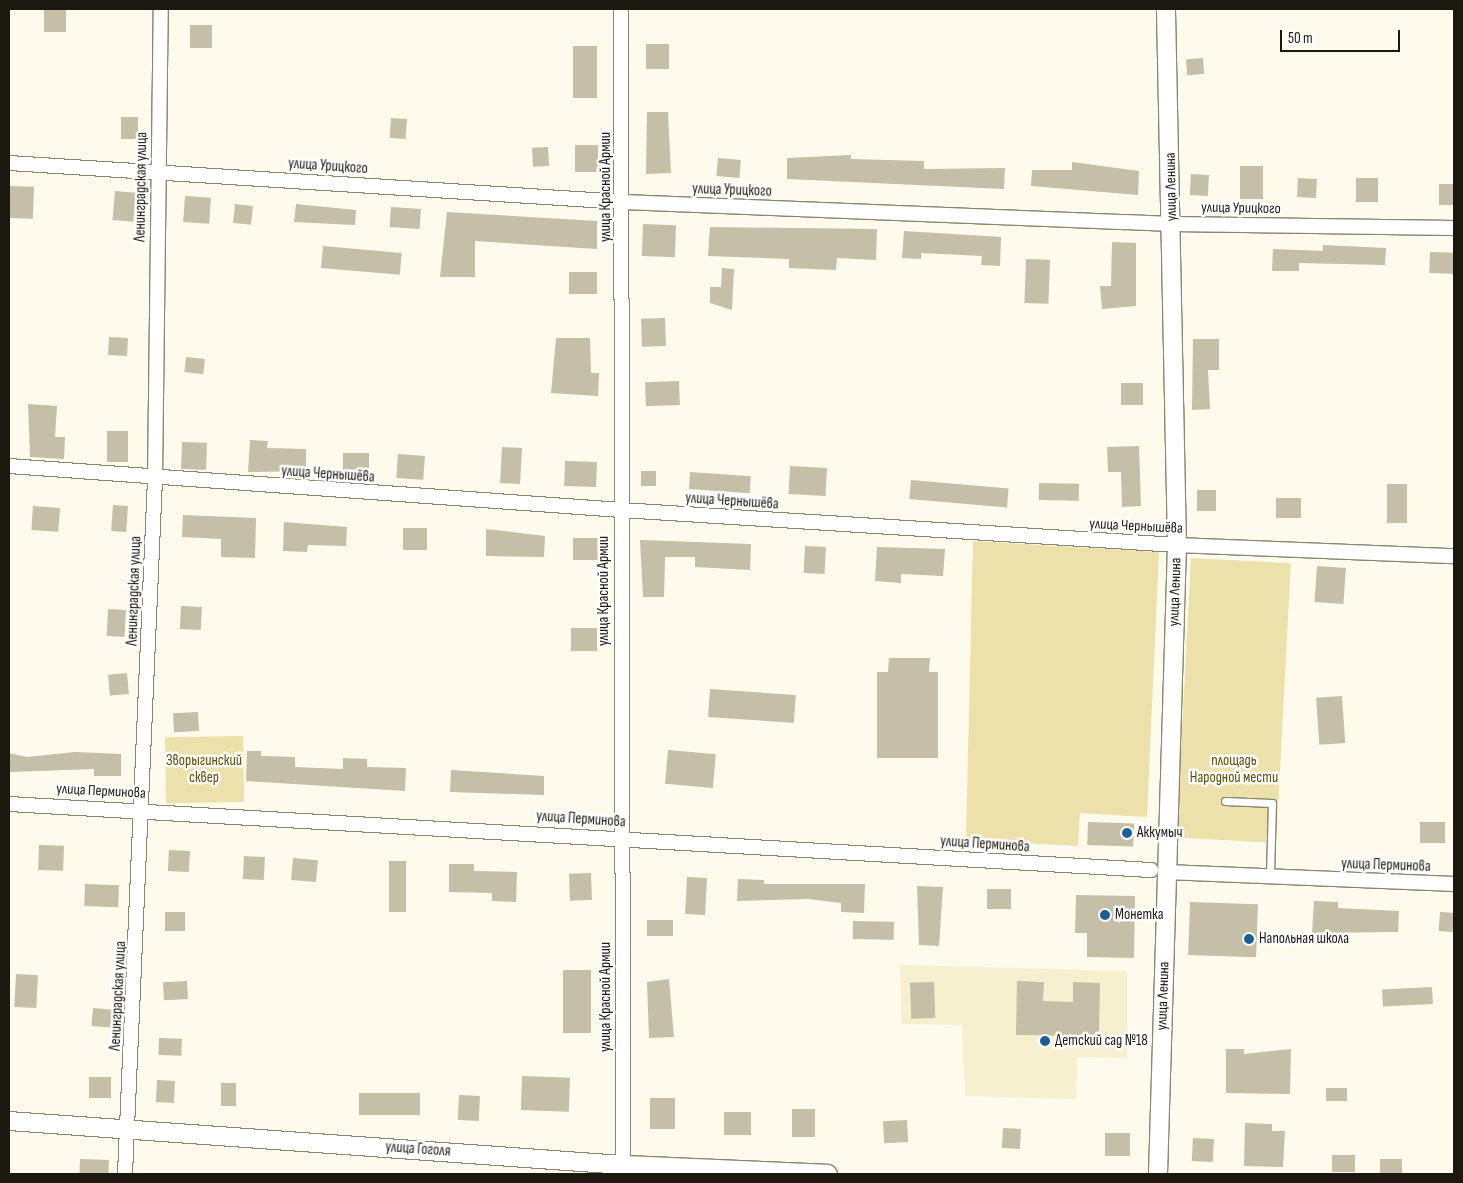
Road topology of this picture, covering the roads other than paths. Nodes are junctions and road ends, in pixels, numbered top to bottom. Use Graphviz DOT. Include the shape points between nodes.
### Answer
graph roads {
  1 [pos="162,9"];
  2 [pos="621,9"];
  3 [pos="1166,9"];
  4 [pos="9,163"];
  5 [pos="158,170"];
  6 [pos="623,202"];
  7 [pos="1172,224"];
  8 [pos="1454,228"];
  9 [pos="9,466"];
  10 [pos="154,479"];
  11 [pos="620,510"];
  12 [pos="1177,545"];
  13 [pos="1454,556"];
  14 [pos="1225,801"];
  15 [pos="9,804"];
  16 [pos="143,810"];
  17 [pos="620,838"];
  18 [pos="1159,871"];
  19 [pos="1270,876"];
  20 [pos="1454,884"];
  21 [pos="9,1120"];
  22 [pos="127,1127"];
  23 [pos="623,1170"];
  24 [pos="125,1174"];
  25 [pos="828,1174"];
  26 [pos="1158,1174"];
  1 -- 5 [label="street, Ленинградская улица"];
  2 -- 6 [label="street, улица Красной Армии"];
  3 -- 7 [label="street, улица Ленина"];
  4 -- 5 [label="street, улица Урицкого"];
  5 -- 6 [label="street, улица Урицкого"];
  5 -- 10 [label="street, Ленинградская улица"];
  6 -- 7 [label="street, улица Урицкого"];
  6 -- 11 [label="street, улица Красной Армии"];
  7 -- 8 [label="street, улица Урицкого"];
  7 -- 12 [label="street, улица Ленина"];
  9 -- 10 [label="street, улица Чернышёва"];
  10 -- 11 [label="street, улица Чернышёва"];
  10 -- 16 [label="street, Ленинградская улица"];
  11 -- 12 [label="street, улица Чернышёва"];
  11 -- 17 [label="street, улица Красной Армии"];
  12 -- 13 [label="street, улица Чернышёва"];
  12 -- 18 [label="street, улица Ленина"];
  14 -- 19 [label="lane" via="1272,803"];
  15 -- 16 [label="street, улица Перминова"];
  16 -- 17 [label="street, улица Перминова"];
  16 -- 22 [label="street, Ленинградская улица"];
  17 -- 18 [label="street, улица Перминова"];
  17 -- 23 [label="street, улица Красной Армии"];
  18 -- 19 [label="street, улица Перминова"];
  18 -- 26 [label="street, улица Ленина"];
  19 -- 20 [label="street, улица Перминова"];
  21 -- 22 [label="street, улица Гоголя"];
  22 -- 23 [label="street, улица Гоголя"];
  22 -- 24 [label="street, Ленинградская улица"];
  23 -- 25 [label="street, улица Гоголя"];
}
